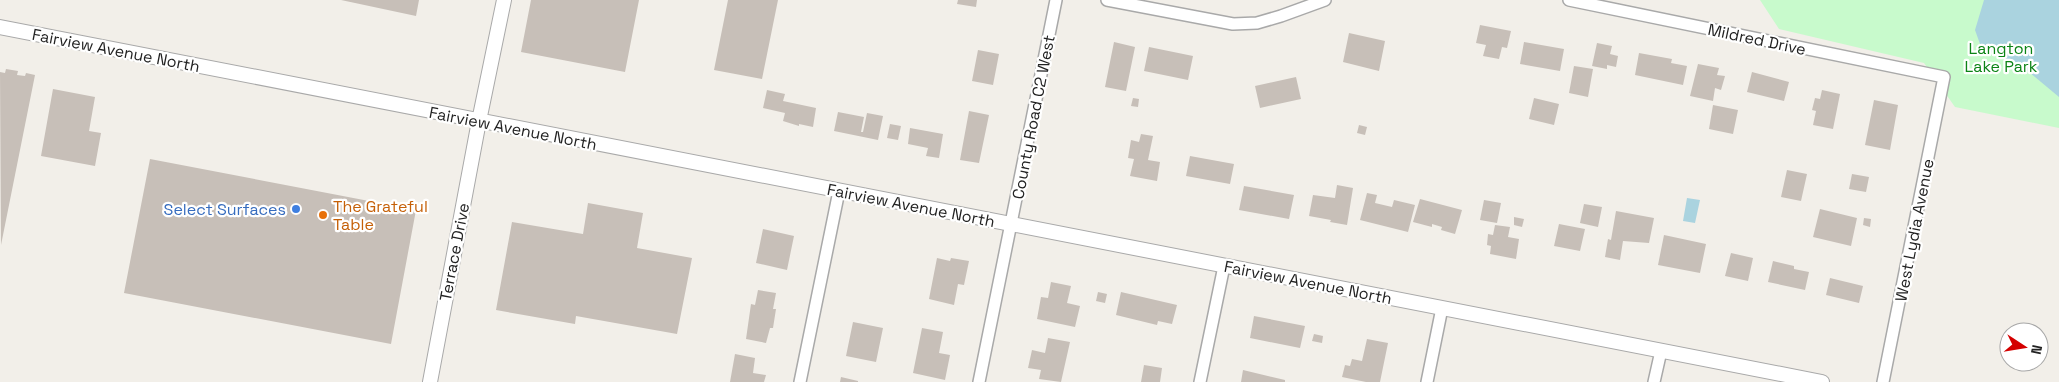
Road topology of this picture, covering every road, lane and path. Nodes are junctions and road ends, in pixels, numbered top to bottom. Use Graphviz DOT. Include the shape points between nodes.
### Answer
graph roads {
  1 [pos="504,0"];
  2 [pos="1056,0"];
  3 [pos="1107,0"];
  4 [pos="1324,0"];
  5 [pos="1569,0"];
  6 [pos="0,27"];
  7 [pos="1944,77"];
  8 [pos="479,121"];
  9 [pos="839,191"];
  10 [pos="1011,224"];
  11 [pos="1224,266"];
  12 [pos="1442,308"];
  13 [pos="1661,351"];
  14 [pos="430,382"];
  15 [pos="800,382"];
  16 [pos="979,382"];
  17 [pos="1200,382"];
  18 [pos="1428,382"];
  19 [pos="1654,382"];
  20 [pos="1822,382"];
  21 [pos="1883,382"];
  1 -- 8 [label="street, Terrace Drive"];
  2 -- 10 [label="street, County Road C2 West"];
  3 -- 4 [label="street" via="1233,24 1257,23"];
  5 -- 7 [label="street, Mildred Drive"];
  6 -- 8 [label="street, Fairview Avenue North"];
  7 -- 21 [label="street, West Lydia Avenue"];
  8 -- 9 [label="street, Fairview Avenue North"];
  8 -- 14 [label="street, Terrace Drive"];
  9 -- 10 [label="street, Fairview Avenue North"];
  9 -- 15 [label="street"];
  10 -- 11 [label="street, Fairview Avenue North"];
  10 -- 16 [label="street, County Road C2 West"];
  11 -- 12 [label="street, Fairview Avenue North"];
  11 -- 17 [label="street"];
  12 -- 13 [label="street, Fairview Avenue North"];
  12 -- 18 [label="street"];
  13 -- 19 [label="street"];
  13 -- 20 [label="street, Fairview Avenue North"];
}
